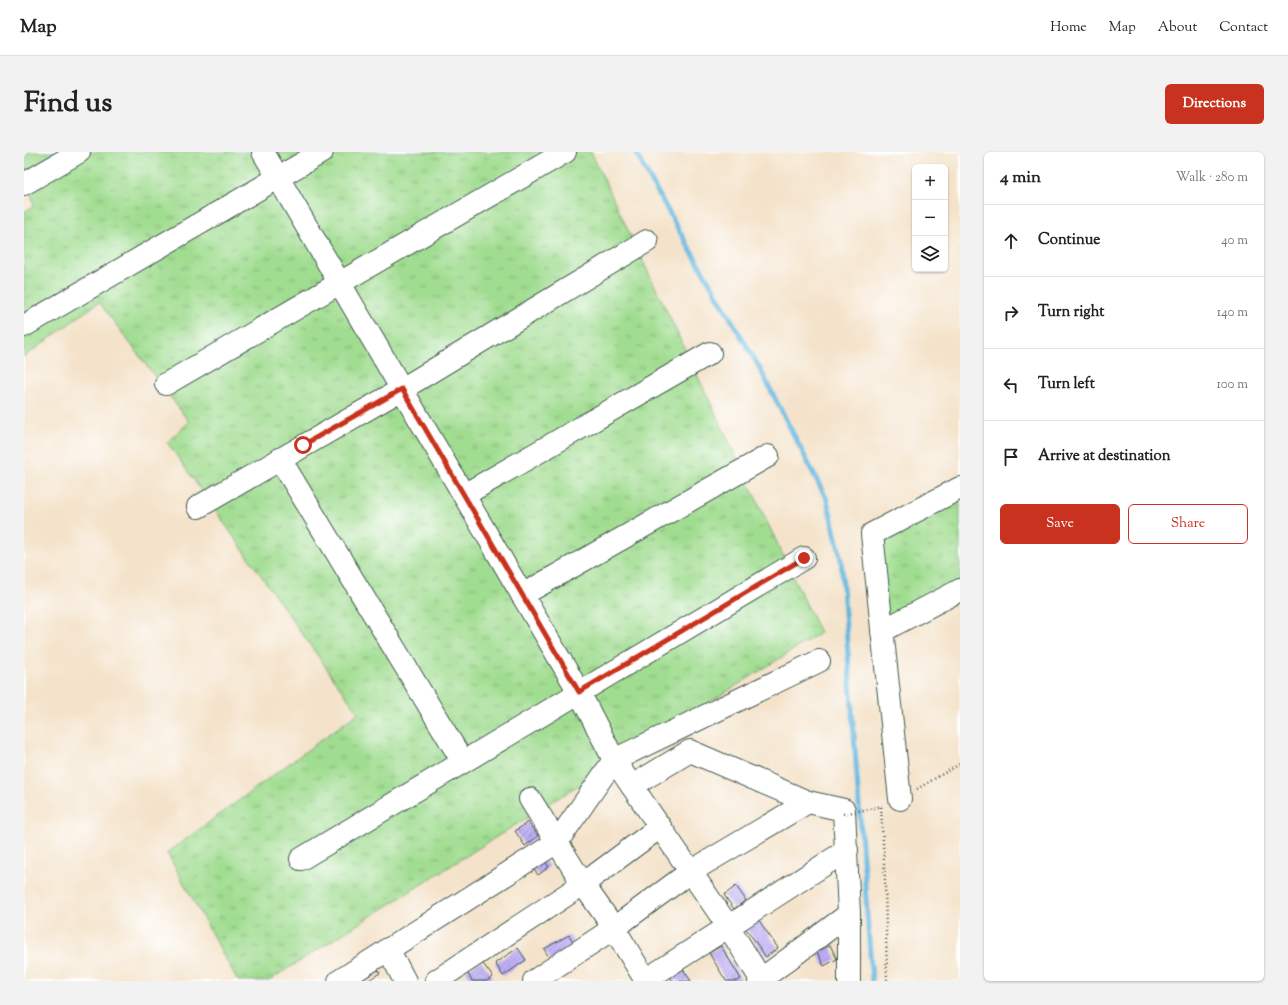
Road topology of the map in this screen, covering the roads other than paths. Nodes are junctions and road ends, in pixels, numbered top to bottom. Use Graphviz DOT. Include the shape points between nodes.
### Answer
graph roads {
  1 [pos="79,152"];
  2 [pos="263,152"];
  3 [pos="322,152"];
  4 [pos="566,152"];
  5 [pos="277,177"];
  6 [pos="26,178"];
  7 [pos="648,241"];
  8 [pos="340,284"];
  9 [pos="24,326"];
  10 [pos="710,353"];
  11 [pos="166,384"];
  12 [pos="402,389"];
  13 [pos="768,456"];
  14 [pos="280,459"];
  15 [pos="960,488"];
  16 [pos="464,495"];
  17 [pos="198,507"];
  18 [pos="804,558"];
  19 [pos="960,590"];
  20 [pos="522,595"];
  21 [pos="882,631"];
  22 [pos="819,661"];
  23 [pos="579,692"];
  24 [pos="614,760"];
  25 [pos="463,762"];
  26 [pos="632,786"];
  27 [pos="530,799"];
  28 [pos="808,802"];
  29 [pos="891,803"];
  30 [pos="660,827"];
  31 [pos="557,842"];
  32 [pos="847,850"];
  33 [pos="301,858"];
  34 [pos="690,872"];
  35 [pos="583,884"];
  36 [pos="849,914"];
  37 [pos="728,926"];
  38 [pos="614,928"];
  39 [pos="388,949"];
  40 [pos="847,980"];
  41 [pos="339,981"];
  42 [pos="405,981"];
  43 [pos="436,981"];
  44 [pos="534,981"];
  45 [pos="645,981"];
  46 [pos="761,981"];
  1 -- 6 [label="street"];
  2 -- 5 [label="street"];
  3 -- 5 [label="street"];
  4 -- 8 [label="street"];
  5 -- 8 [label="street"];
  5 -- 9 [label="street"];
  7 -- 12 [label="street"];
  8 -- 11 [label="street"];
  8 -- 12 [label="street"];
  10 -- 16 [label="street"];
  12 -- 14 [label="street"];
  12 -- 16 [label="street"];
  13 -- 20 [label="street"];
  14 -- 17 [label="street"];
  14 -- 25 [label="street"];
  15 -- 21 [label="street" via="872,534"];
  16 -- 20 [label="street"];
  18 -- 23 [label="street"];
  19 -- 21 [label="street"];
  20 -- 23 [label="street"];
  21 -- 29 [label="street"];
  22 -- 24 [label="street"];
  23 -- 24 [label="street"];
  23 -- 25 [label="street"];
  24 -- 26 [label="street"];
  24 -- 31 [label="street"];
  25 -- 33 [label="street"];
  26 -- 28 [label="street" via="690,752"];
  26 -- 30 [label="street"];
  27 -- 31 [label="street"];
  28 -- 32 [label="street" via="844,810"];
  28 -- 34 [label="street"];
  30 -- 34 [label="street"];
  30 -- 35 [label="street"];
  31 -- 35 [label="street"];
  31 -- 39 [label="street"];
  32 -- 36 [label="street"];
  32 -- 37 [label="street"];
  34 -- 37 [label="street"];
  34 -- 38 [label="street"];
  35 -- 38 [label="street"];
  35 -- 43 [label="street"];
  36 -- 40 [label="street"];
  36 -- 46 [label="street"];
  37 -- 45 [label="street"];
  37 -- 46 [label="street"];
  38 -- 44 [label="street"];
  38 -- 45 [label="street"];
  39 -- 41 [label="street"];
  39 -- 42 [label="street"];
}
